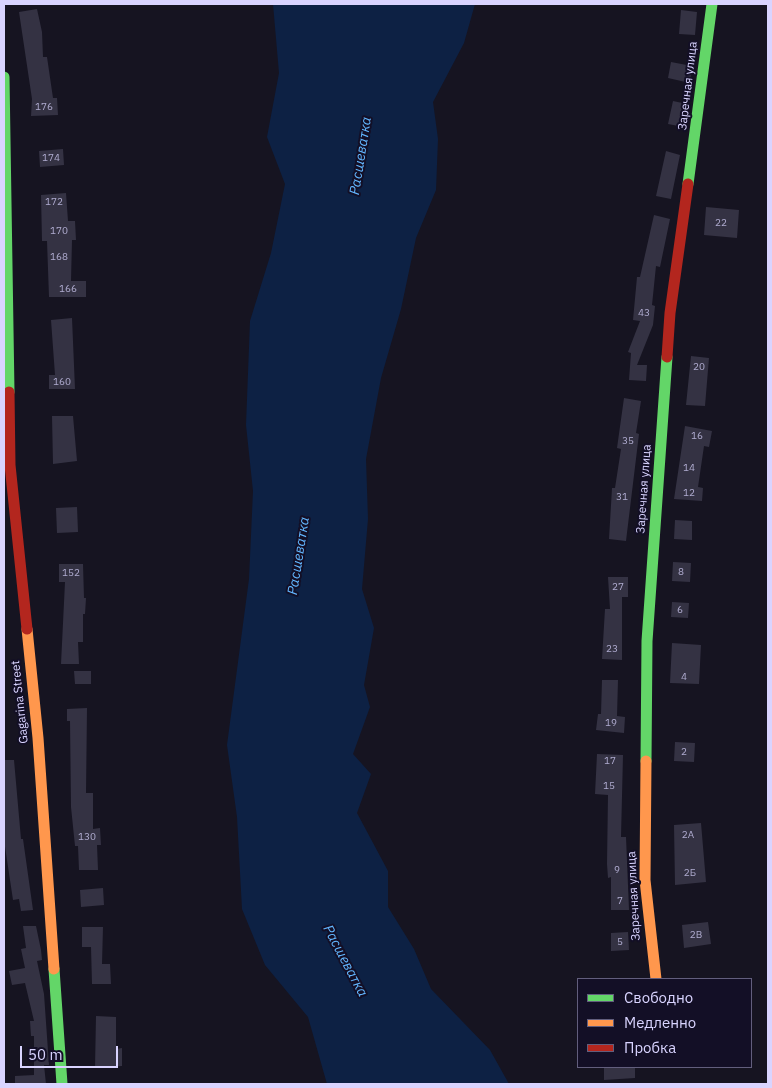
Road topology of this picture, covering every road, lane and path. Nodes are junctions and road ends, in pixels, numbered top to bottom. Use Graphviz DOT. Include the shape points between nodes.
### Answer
graph roads {
  1 [pos="712,4"];
  2 [pos="4,76"];
  3 [pos="656,978"];
  4 [pos="62,1084"];
  1 -- 3 [label="street, Заречная улица" via="670,313 647,641 645,880"];
  2 -- 4 [label="street, Gagarina Street" via="10,465 38,738"];
}
